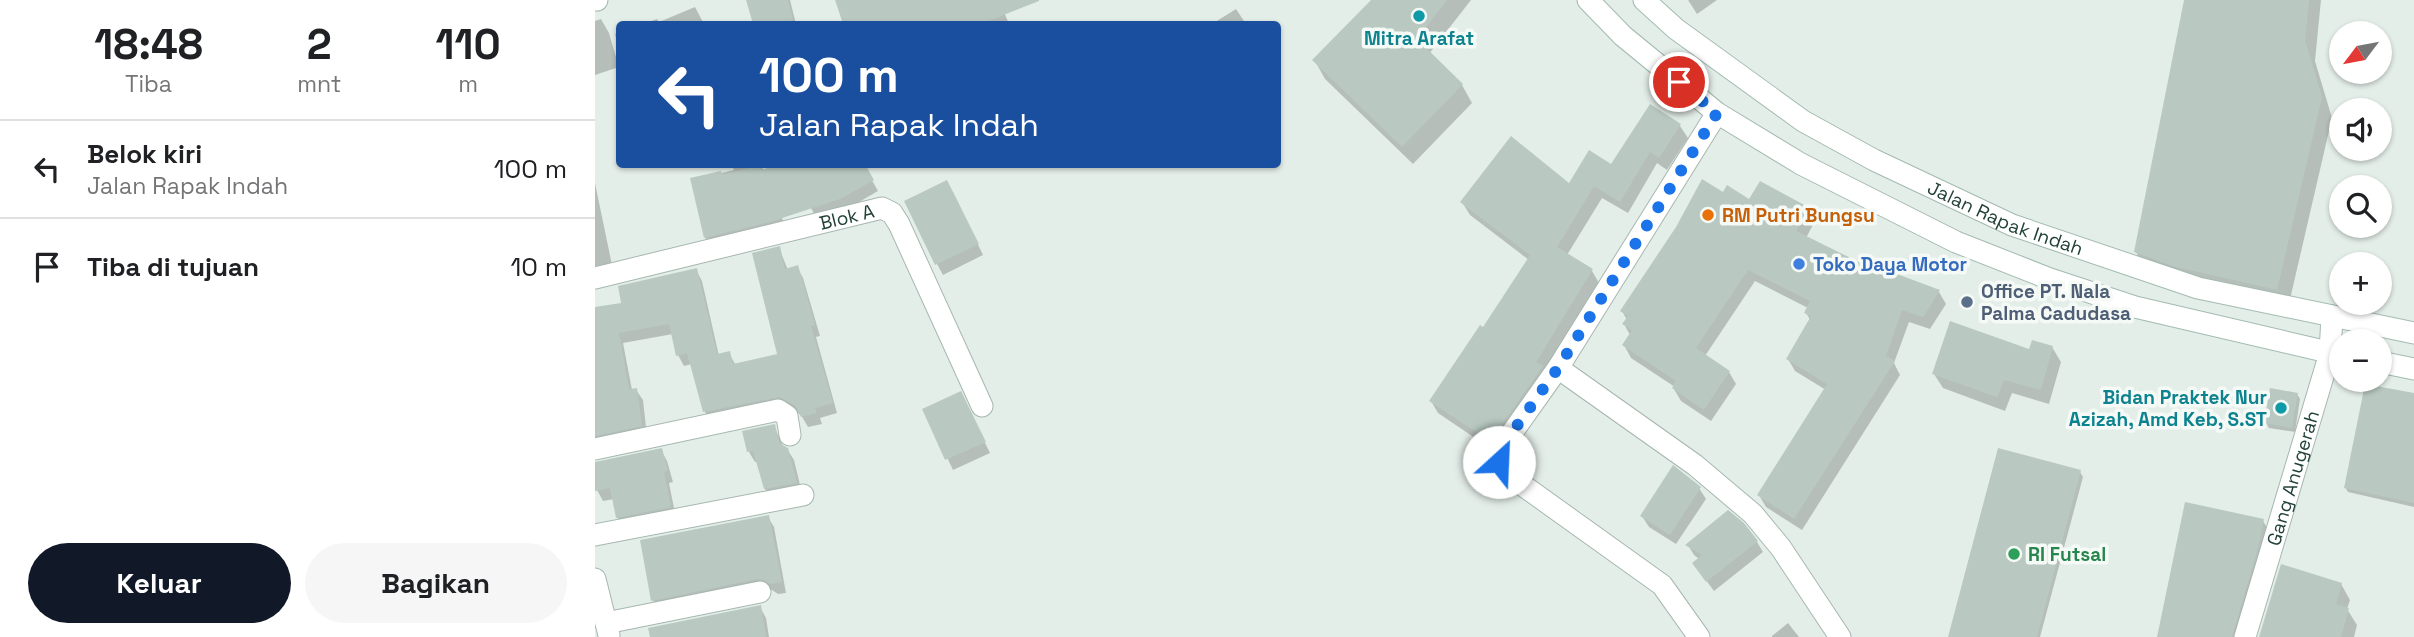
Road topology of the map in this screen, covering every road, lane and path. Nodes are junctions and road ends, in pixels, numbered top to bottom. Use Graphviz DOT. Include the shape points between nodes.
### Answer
graph roads {
  1 [pos="1588,0"];
  2 [pos="1644,0"];
  3 [pos="1717,113"];
  4 [pos="595,278"];
  5 [pos="2332,316"];
  6 [pos="2333,329"];
  7 [pos="2414,333"];
  8 [pos="2329,352"];
  9 [pos="2392,364"];
  10 [pos="1558,368"];
  11 [pos="2414,369"];
  12 [pos="2329,376"];
  13 [pos="982,406"];
  14 [pos="790,435"];
  15 [pos="595,449"];
  16 [pos="803,495"];
  17 [pos="595,535"];
  18 [pos="596,589"];
  19 [pos="760,592"];
  20 [pos="608,630"];
  21 [pos="1699,637"];
  22 [pos="1840,637"];
  23 [pos="2245,637"];
  1 -- 3 [label="street, Jalan Rapak Indah" via="1623,36"];
  2 -- 5 [label="street, Jalan Rapak Indah" via="1676,29 1803,121 2012,225 2198,288"];
  3 -- 8 [label="street, Jalan Rapak Indah" via="1801,164 1956,242 2038,275 2135,307"];
  3 -- 10 [label="street"];
  4 -- 13 [label="street, Blok A" via="882,208 899,224"];
  5 -- 6 [label="street, Gang Anugerah"];
  5 -- 7 [label="street, Jalan Rapak Indah"];
  9 -- 11 [label="street"];
  10 -- 21 [label="street" via="1499,451 1499,462 1507,474 1662,585"];
  10 -- 22 [label="street" via="1695,465 1753,514"];
  12 -- 23 [label="street, Gang Anugerah"];
  14 -- 15 [label="street" via="787,416 778,410"];
  16 -- 17 [label="street"];
  18 -- 20 [label="street"];
  19 -- 20 [label="street"];
}
